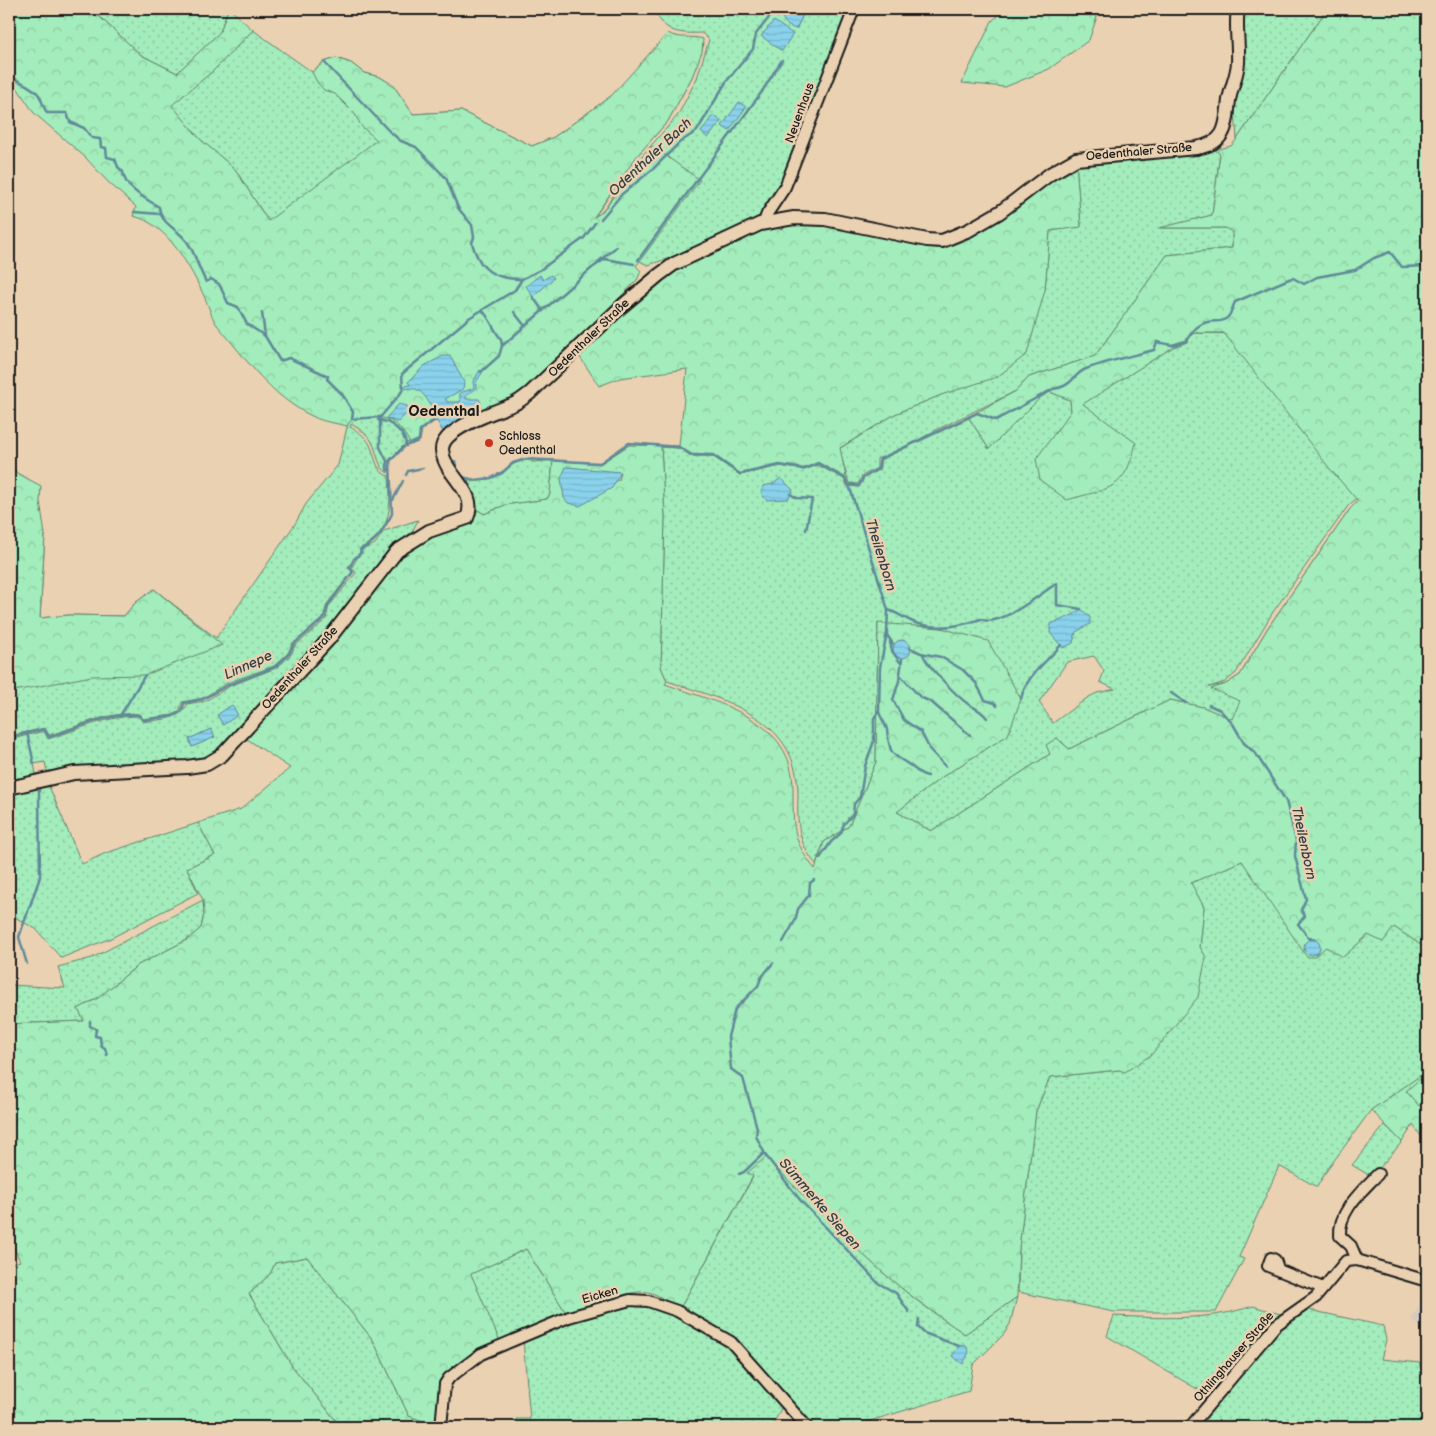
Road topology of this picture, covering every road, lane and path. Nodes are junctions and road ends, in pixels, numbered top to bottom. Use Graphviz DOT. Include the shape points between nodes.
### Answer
graph roads {
  1 [pos="854,9"];
  2 [pos="1238,9"];
  3 [pos="764,222"];
  4 [pos="9,788"];
  5 [pos="1378,1174"];
  6 [pos="1357,1260"];
  7 [pos="1279,1270"];
  8 [pos="1427,1281"];
  9 [pos="1323,1288"];
  10 [pos="441,1427"];
  11 [pos="806,1427"];
  12 [pos="1190,1427"];
  1 -- 3 [label="street, Neuenhaus" via="785,187"];
  2 -- 3 [label="main road, Oedenthaler Straße" via="1238,66 1227,123 1220,137 1208,145 1076,159 1000,212 962,234 942,241 825,219 794,218"];
  3 -- 4 [label="main road, Oedenthaler Straße" via="674,264 622,306 530,394 466,424 448,438 443,446 445,460 470,498 471,510 467,518 429,531 397,551 328,640 222,756 207,764 74,773"];
  5 -- 6 [label="street" via="1351,1203 1341,1227 1340,1236 1351,1246"];
  6 -- 8 [label="street"];
  6 -- 9 [label="street, Othlinghauser Straße" via="1346,1261"];
  7 -- 9 [label="street"];
  9 -- 12 [label="street, Othlinghauser Straße" via="1316,1297 1276,1325"];
  10 -- 11 [label="street, Eicken" via="445,1384 481,1354 569,1317 630,1300 648,1300 678,1312 731,1342"];
}
